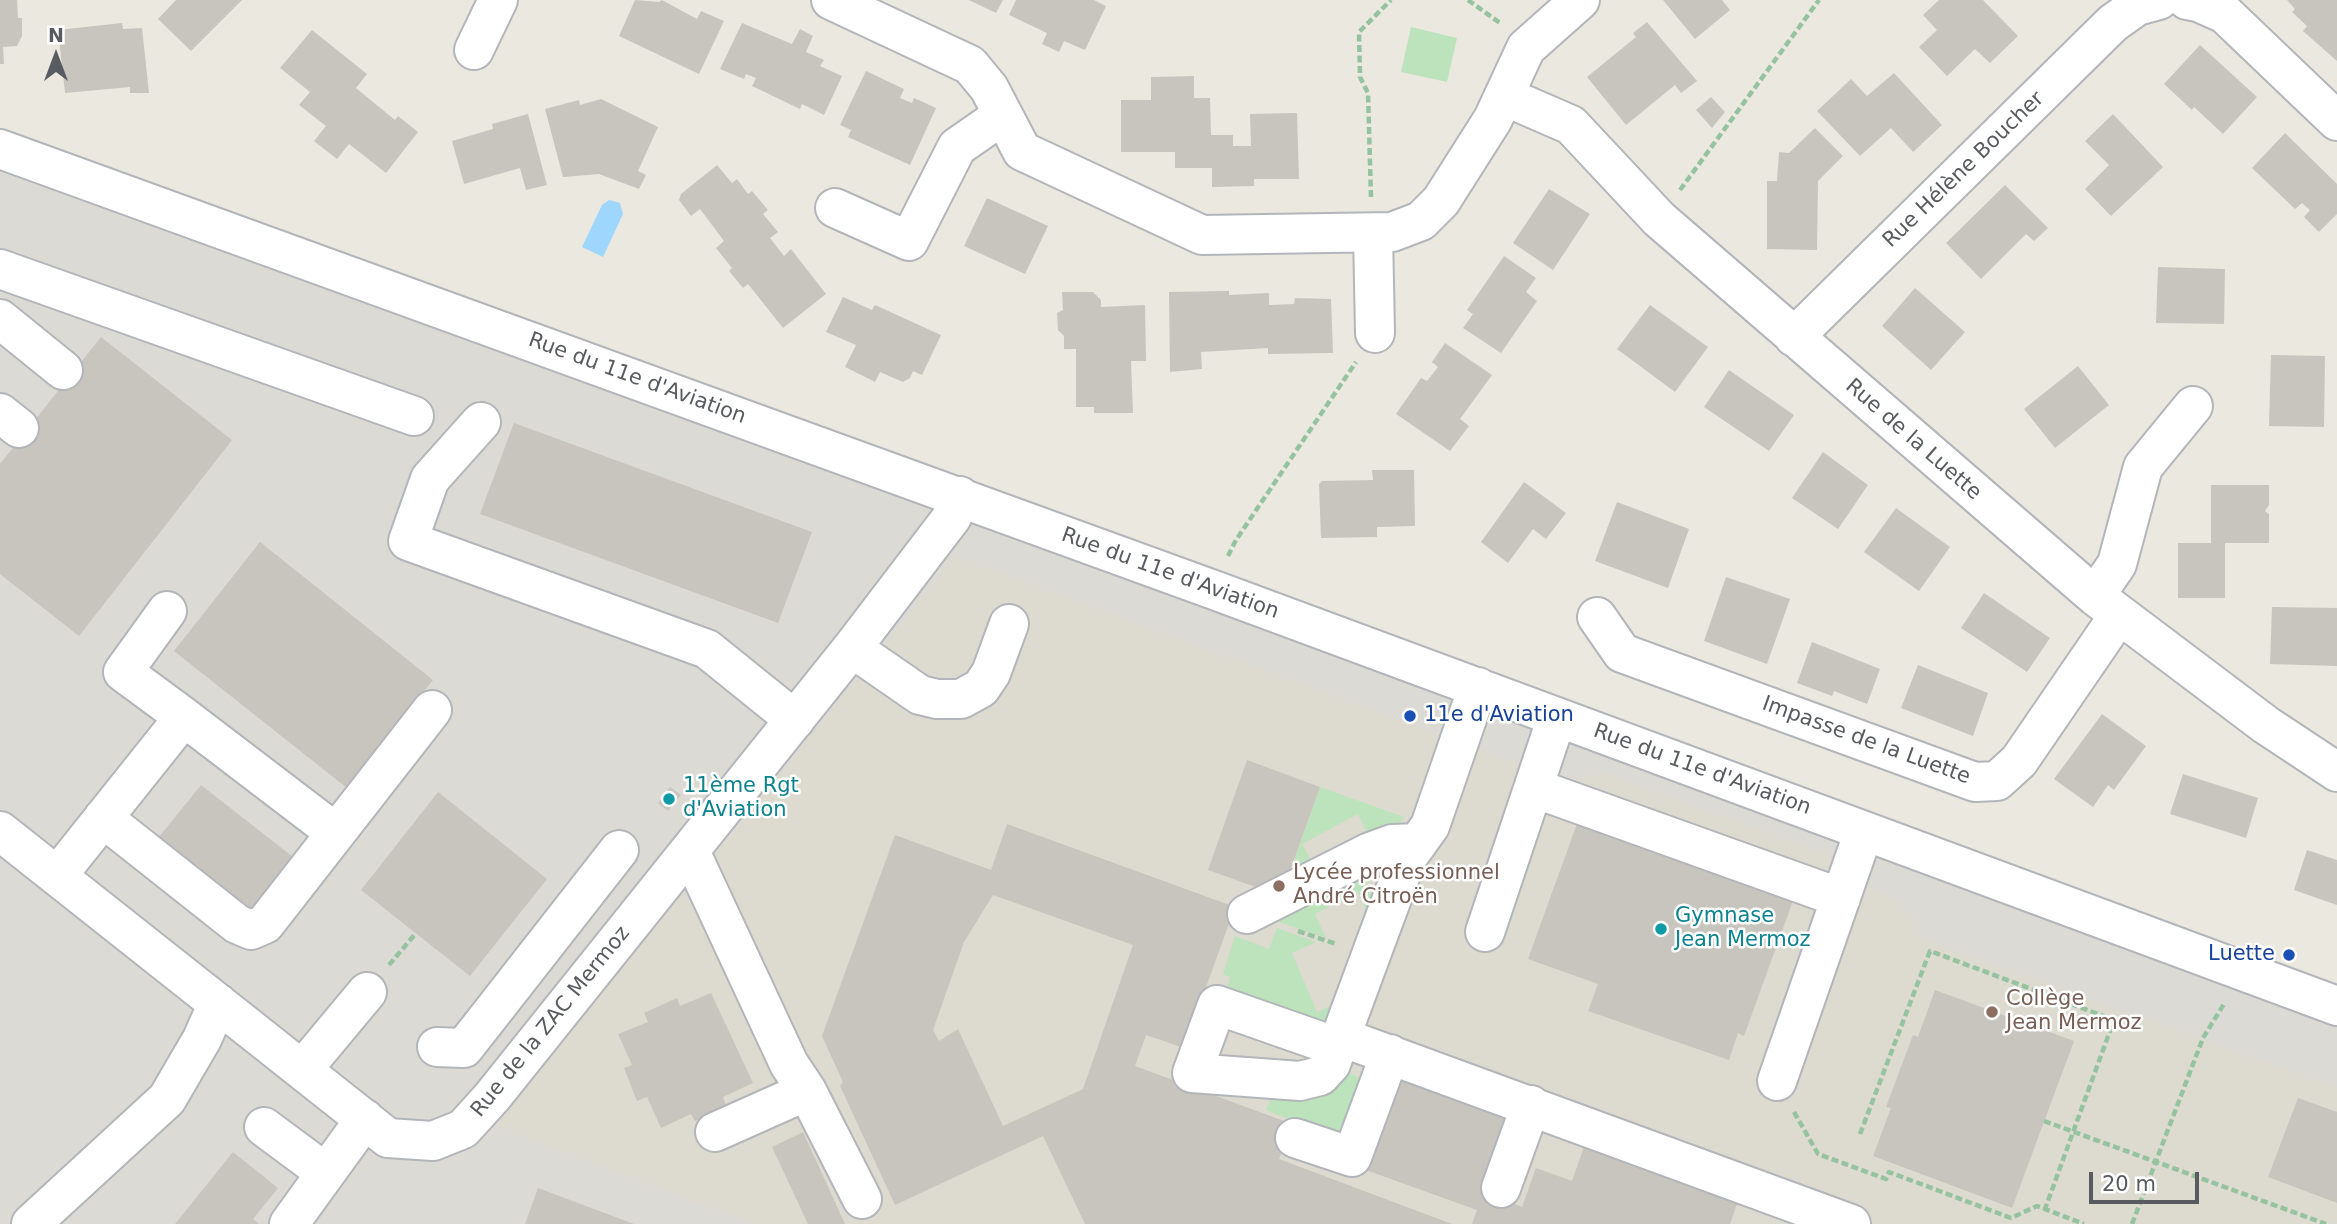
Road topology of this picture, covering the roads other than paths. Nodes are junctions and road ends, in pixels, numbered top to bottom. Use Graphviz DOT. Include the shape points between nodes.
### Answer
graph roads {
  1 [pos="498,0"];
  2 [pos="831,0"];
  3 [pos="1580,0"];
  4 [pos="2187,0"];
  5 [pos="2144,2"];
  6 [pos="474,50"];
  7 [pos="1504,96"];
  8 [pos="1003,115"];
  9 [pos="2337,121"];
  10 [pos="0,149"];
  11 [pos="835,208"];
  12 [pos="1373,233"];
  13 [pos="0,270"];
  14 [pos="0,319"];
  15 [pos="1375,333"];
  16 [pos="1794,337"];
  17 [pos="63,370"];
  18 [pos="2193,406"];
  19 [pos="414,416"];
  20 [pos="481,422"];
  21 [pos="960,496"];
  22 [pos="2107,606"];
  23 [pos="167,611"];
  24 [pos="1597,617"];
  25 [pos="1009,624"];
  26 [pos="852,648"];
  27 [pos="1478,687"];
  28 [pos="432,710"];
  29 [pos="184,717"];
  30 [pos="1557,717"];
  31 [pos="795,720"];
  32 [pos="2337,772"];
  33 [pos="1534,788"];
  34 [pos="103,818"];
  35 [pos="1864,831"];
  36 [pos="336,833"];
  37 [pos="1418,843"];
  38 [pos="6,850"];
  39 [pos="619,850"];
  40 [pos="690,851"];
  41 [pos="57,876"];
  42 [pos="1841,898"];
  43 [pos="1247,914"];
  44 [pos="1485,932"];
  45 [pos="367,992"];
  46 [pos="218,1003"];
  47 [pos="2337,1006"];
  48 [pos="437,1047"];
  49 [pos="1390,1054"];
  50 [pos="302,1070"];
  51 [pos="1777,1081"];
  52 [pos="807,1091"];
  53 [pos="1531,1105"];
  54 [pos="365,1119"];
  55 [pos="264,1127"];
  56 [pos="715,1132"];
  57 [pos="1295,1138"];
  58 [pos="326,1173"];
  59 [pos="1501,1188"];
  60 [pos="862,1199"];
  61 [pos="30,1224"];
  62 [pos="289,1224"];
  63 [pos="1851,1224"];
  1 -- 6 [label="street"];
  2 -- 8 [label="street" via="970,65"];
  3 -- 7 [label="street" via="1526,48"];
  4 -- 9 [label="street" via="2225,14"];
  5 -- 16 [label="street, Rue Hélène Boucher" via="2113,23"];
  7 -- 12 [label="street" via="1441,201 1421,220 1392,232"];
  7 -- 16 [label="street, Rue de la Luette" via="1570,125 1659,219"];
  8 -- 11 [label="street" via="957,147 909,241"];
  8 -- 12 [label="street" via="1022,151 1202,235"];
  10 -- 21 [label="street, Rue du 11e d'Aviation"];
  12 -- 15 [label="street"];
  13 -- 19 [label="street"];
  14 -- 17 [label="street"];
  16 -- 22 [label="street, Rue de la Luette"];
  18 -- 22 [label="street, Impasse de la Luette" via="2143,467"];
  20 -- 31 [label="street" via="430,479 408,541 708,649"];
  21 -- 26 [label="street, Rue de la ZAC Mermoz" via="952,517"];
  21 -- 27 [label="street, Rue du 11e d'Aviation"];
  22 -- 24 [label="street, Impasse de la Luette" via="2019,761 1997,781 1975,782 1622,653"];
  22 -- 32 [label="street, Rue de la Luette"];
  23 -- 29 [label="street" via="123,672"];
  25 -- 26 [label="street" via="991,673 981,688 961,699 920,695"];
  26 -- 31 [label="street, Rue de la ZAC Mermoz"];
  27 -- 30 [label="street, Rue du 11e d'Aviation"];
  27 -- 37 [label="street" via="1430,826"];
  28 -- 36 [label="street"];
  29 -- 34 [label="street"];
  29 -- 36 [label="street"];
  30 -- 33 [label="street"];
  30 -- 35 [label="street, Rue du 11e d'Aviation"];
  31 -- 40 [label="street, Rue de la ZAC Mermoz"];
  33 -- 42 [label="street"];
  33 -- 44 [label="street"];
  34 -- 36 [label="street" via="237,924 251,930 265,924"];
  34 -- 41 [label="street"];
  35 -- 42 [label="street"];
  35 -- 47 [label="street, Rue du 11e d'Aviation"];
  37 -- 43 [label="street" via="1392,844 1370,852"];
  37 -- 49 [label="street" via="1407,858 1339,1042"];
  38 -- 41 [label="street, Rue de la ZAC Mermoz"];
  39 -- 48 [label="street" via="464,1048"];
  40 -- 52 [label="street" via="789,1063"];
  40 -- 54 [label="street, Rue de la ZAC Mermoz" via="463,1129 433,1141 388,1138"];
  41 -- 46 [label="street, Rue de la ZAC Mermoz"];
  42 -- 51 [label="street"];
  45 -- 50 [label="street"];
  46 -- 50 [label="street, Rue de la ZAC Mermoz"];
  46 -- 61 [label="street" via="167,1098"];
  49 -- 53 [label="street"];
  49 -- 57 [label="street" via="1352,1157"];
  50 -- 54 [label="street, Rue de la ZAC Mermoz"];
  52 -- 56 [label="street"];
  52 -- 60 [label="street"];
  53 -- 59 [label="street"];
  53 -- 63 [label="street"];
  54 -- 58 [label="street"];
  55 -- 58 [label="street"];
  58 -- 62 [label="street"];
}
